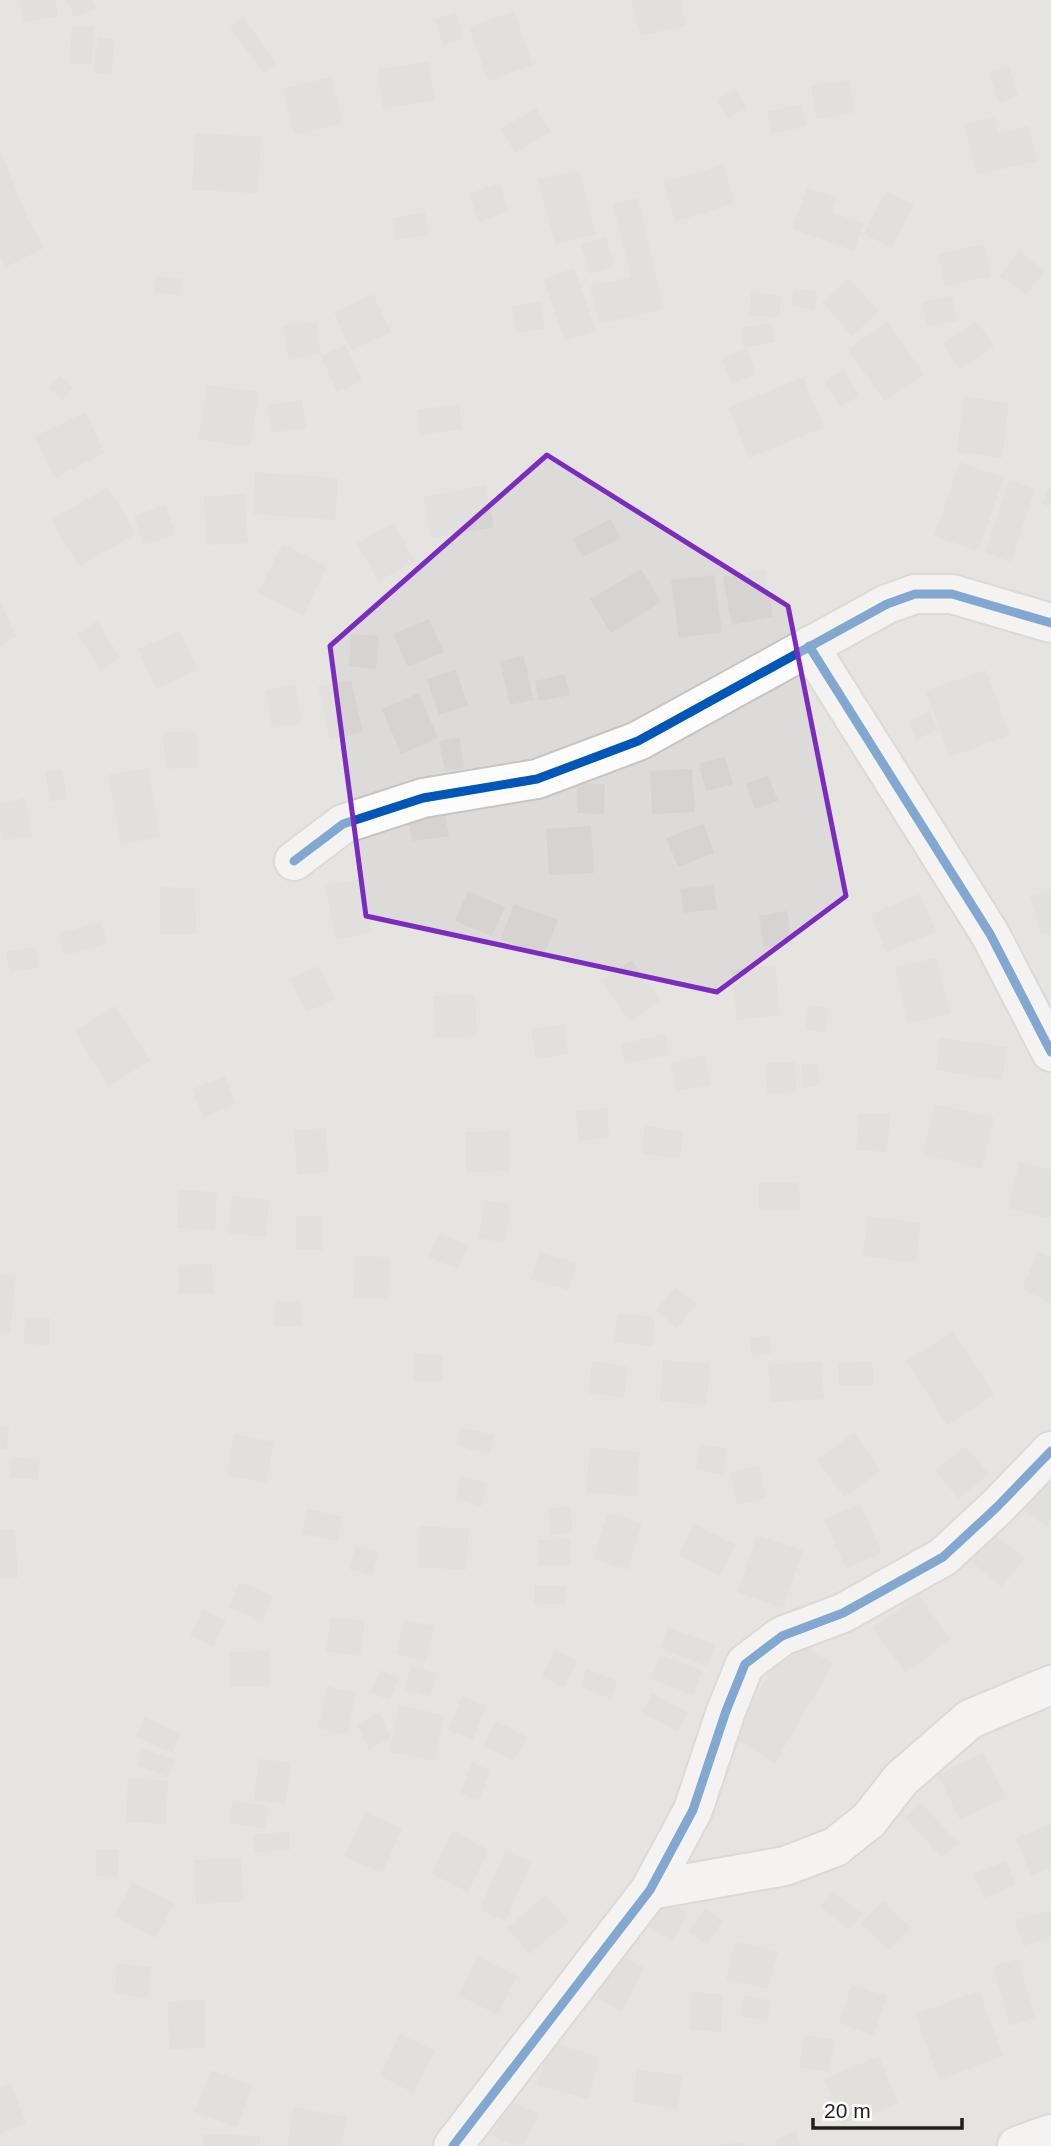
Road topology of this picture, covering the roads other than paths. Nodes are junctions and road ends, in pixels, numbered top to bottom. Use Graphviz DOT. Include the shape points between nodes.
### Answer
graph roads {
  1 [pos="1051,623"];
  2 [pos="809,646"];
  3 [pos="294,861"];
  4 [pos="1051,1052"];
  5 [pos="1051,1451"];
  6 [pos="1051,1685"];
  7 [pos="650,1890"];
  8 [pos="1051,2134"];
  9 [pos="453,2146"];
  10 [pos="1017,2146"];
  1 -- 2 [label="street" via="952,594 915,594"];
  2 -- 3 [label="street" via="638,741 537,779 423,797 343,824"];
  2 -- 4 [label="street" via="990,934"];
  5 -- 7 [label="street" via="943,1557 843,1613 782,1636 745,1664 693,1810"];
  6 -- 7 [label="street" via="970,1719 901,1779 869,1820 835,1847 785,1866"];
  7 -- 9 [label="street"];
  8 -- 10 [label="street"];
}
